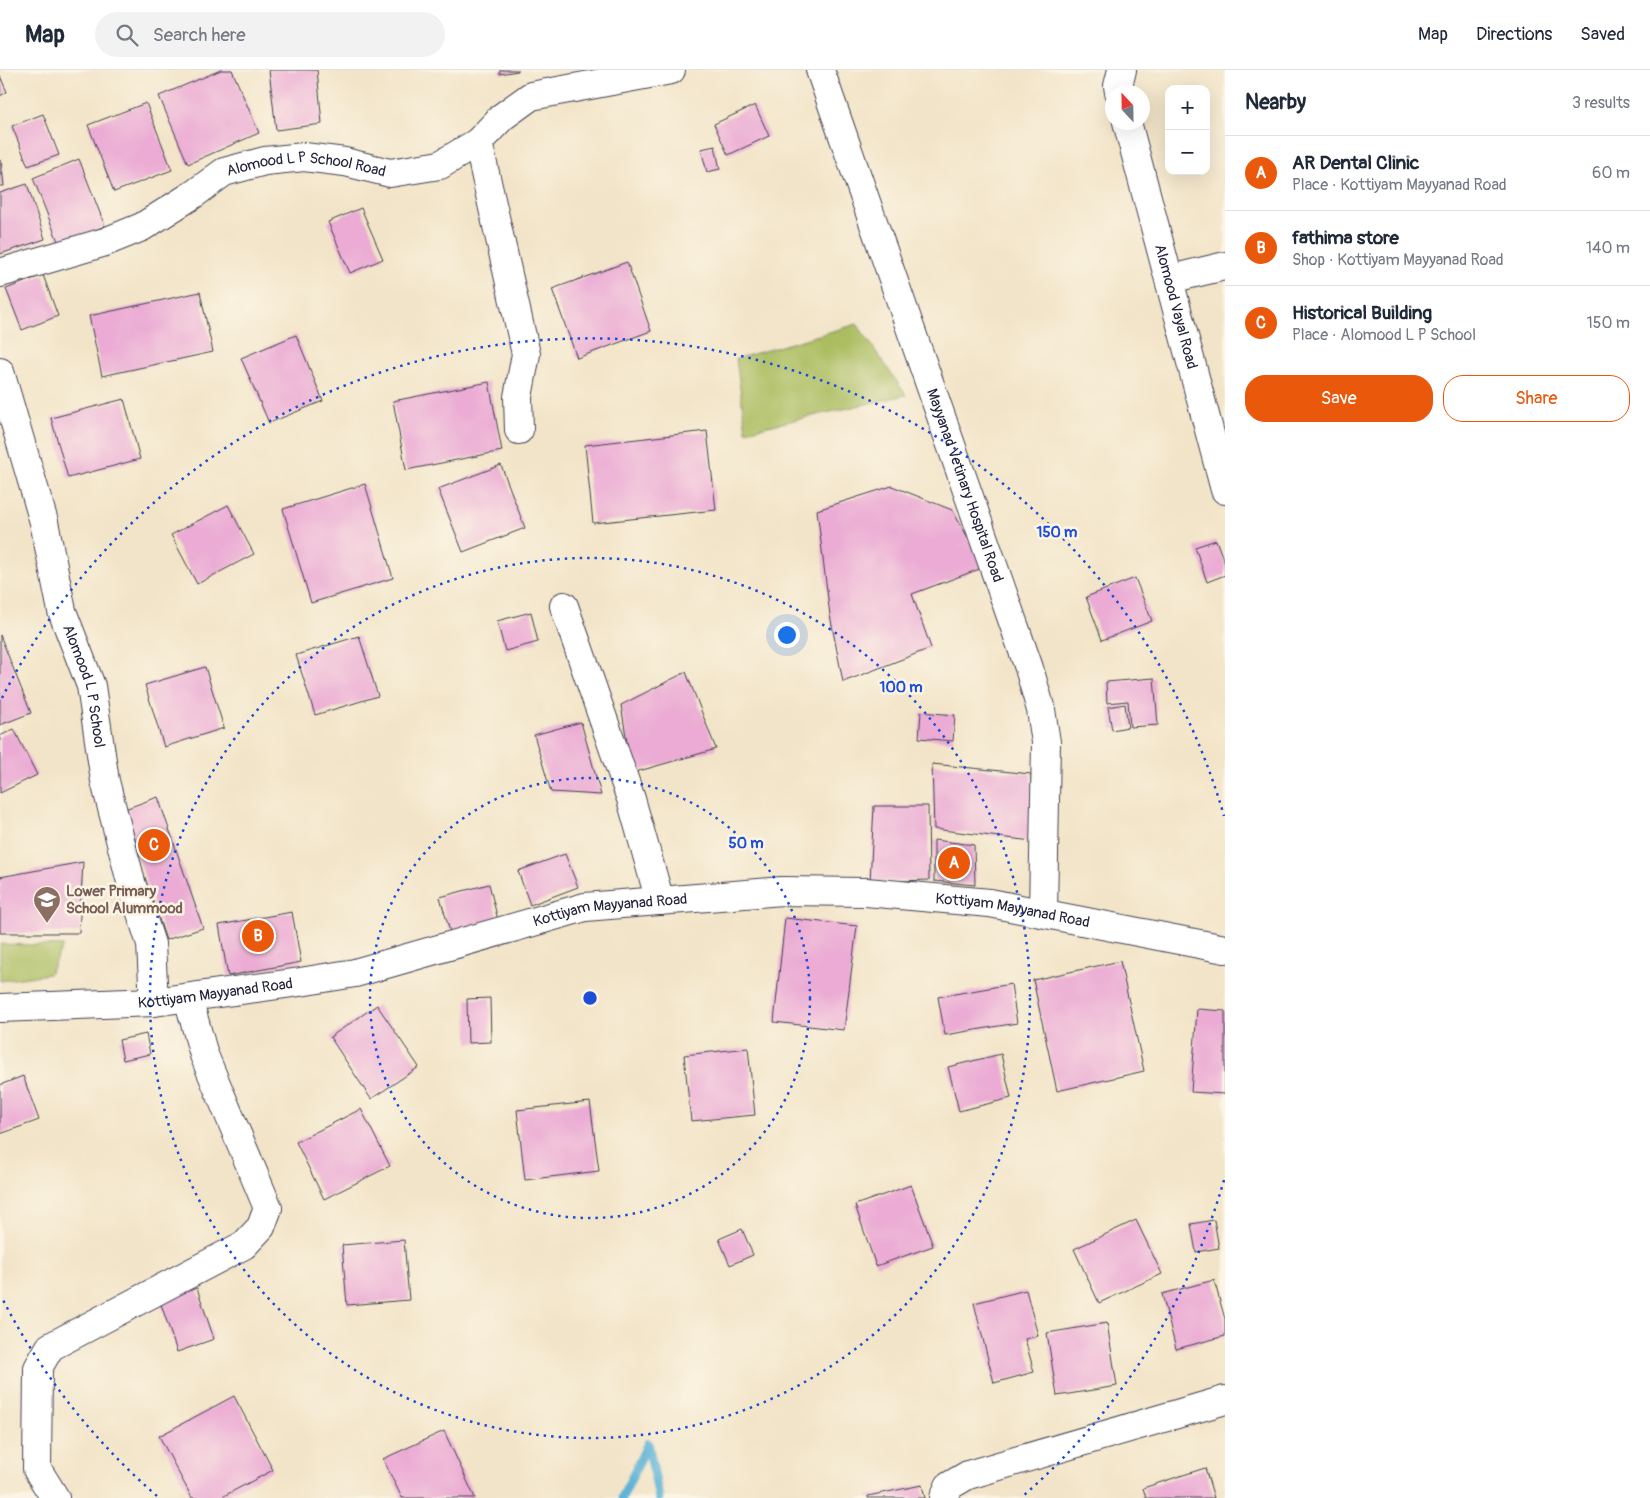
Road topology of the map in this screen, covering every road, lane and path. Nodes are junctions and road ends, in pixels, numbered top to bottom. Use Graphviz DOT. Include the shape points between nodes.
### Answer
graph roads {
  1 [pos="671,70"];
  2 [pos="820,70"];
  3 [pos="1122,70"];
  4 [pos="1118,85"];
  5 [pos="1130,130"];
  6 [pos="478,142"];
  7 [pos="1225,266"];
  8 [pos="0,273"];
  9 [pos="1170,279"];
  10 [pos="0,372"];
  11 [pos="519,430"];
  12 [pos="1225,490"];
  13 [pos="564,606"];
  14 [pos="660,901"];
  15 [pos="1043,914"];
  16 [pos="1225,949"];
  17 [pos="188,998"];
  18 [pos="154,1002"];
  19 [pos="0,1008"];
  20 [pos="1225,1400"];
  21 [pos="55,1498"];
  22 [pos="944,1498"];
  1 -- 6 [label="street, Alomood L P School Road" via="531,96 502,117"];
  2 -- 15 [label="street, Mayyanad Vetinary Hospital Road" via="1041,710 1046,742"];
  3 -- 4 [label="street"];
  5 -- 9 [label="street, Alomood Vayal Road"];
  6 -- 8 [label="street, Alomood L P School Road" via="440,165 390,173 345,162 304,157 265,161 224,172 142,227 105,242"];
  6 -- 11 [label="street" via="526,354 518,397"];
  7 -- 9 [label="street"];
  9 -- 12 [label="street, Alomood Vayal Road"];
  10 -- 18 [label="street, Alomood L P School" via="44,522 62,611 91,686 104,781 150,944"];
  13 -- 14 [label="street" via="631,798"];
  14 -- 15 [label="street, Kottiyam Mayyanad Road" via="782,891 866,892 990,903"];
  14 -- 17 [label="street, Kottiyam Mayyanad Road" via="585,907 355,973"];
  15 -- 16 [label="street, Kottiyam Mayyanad Road"];
  17 -- 18 [label="street, Kottiyam Mayyanad Road"];
  17 -- 21 [label="street" via="204,1055 268,1208 261,1227 244,1245 50,1347 38,1368 36,1469"];
  18 -- 19 [label="street, Kottiyam Mayyanad Road"];
  20 -- 22 [label="street" via="968,1475 949,1486"];
}
